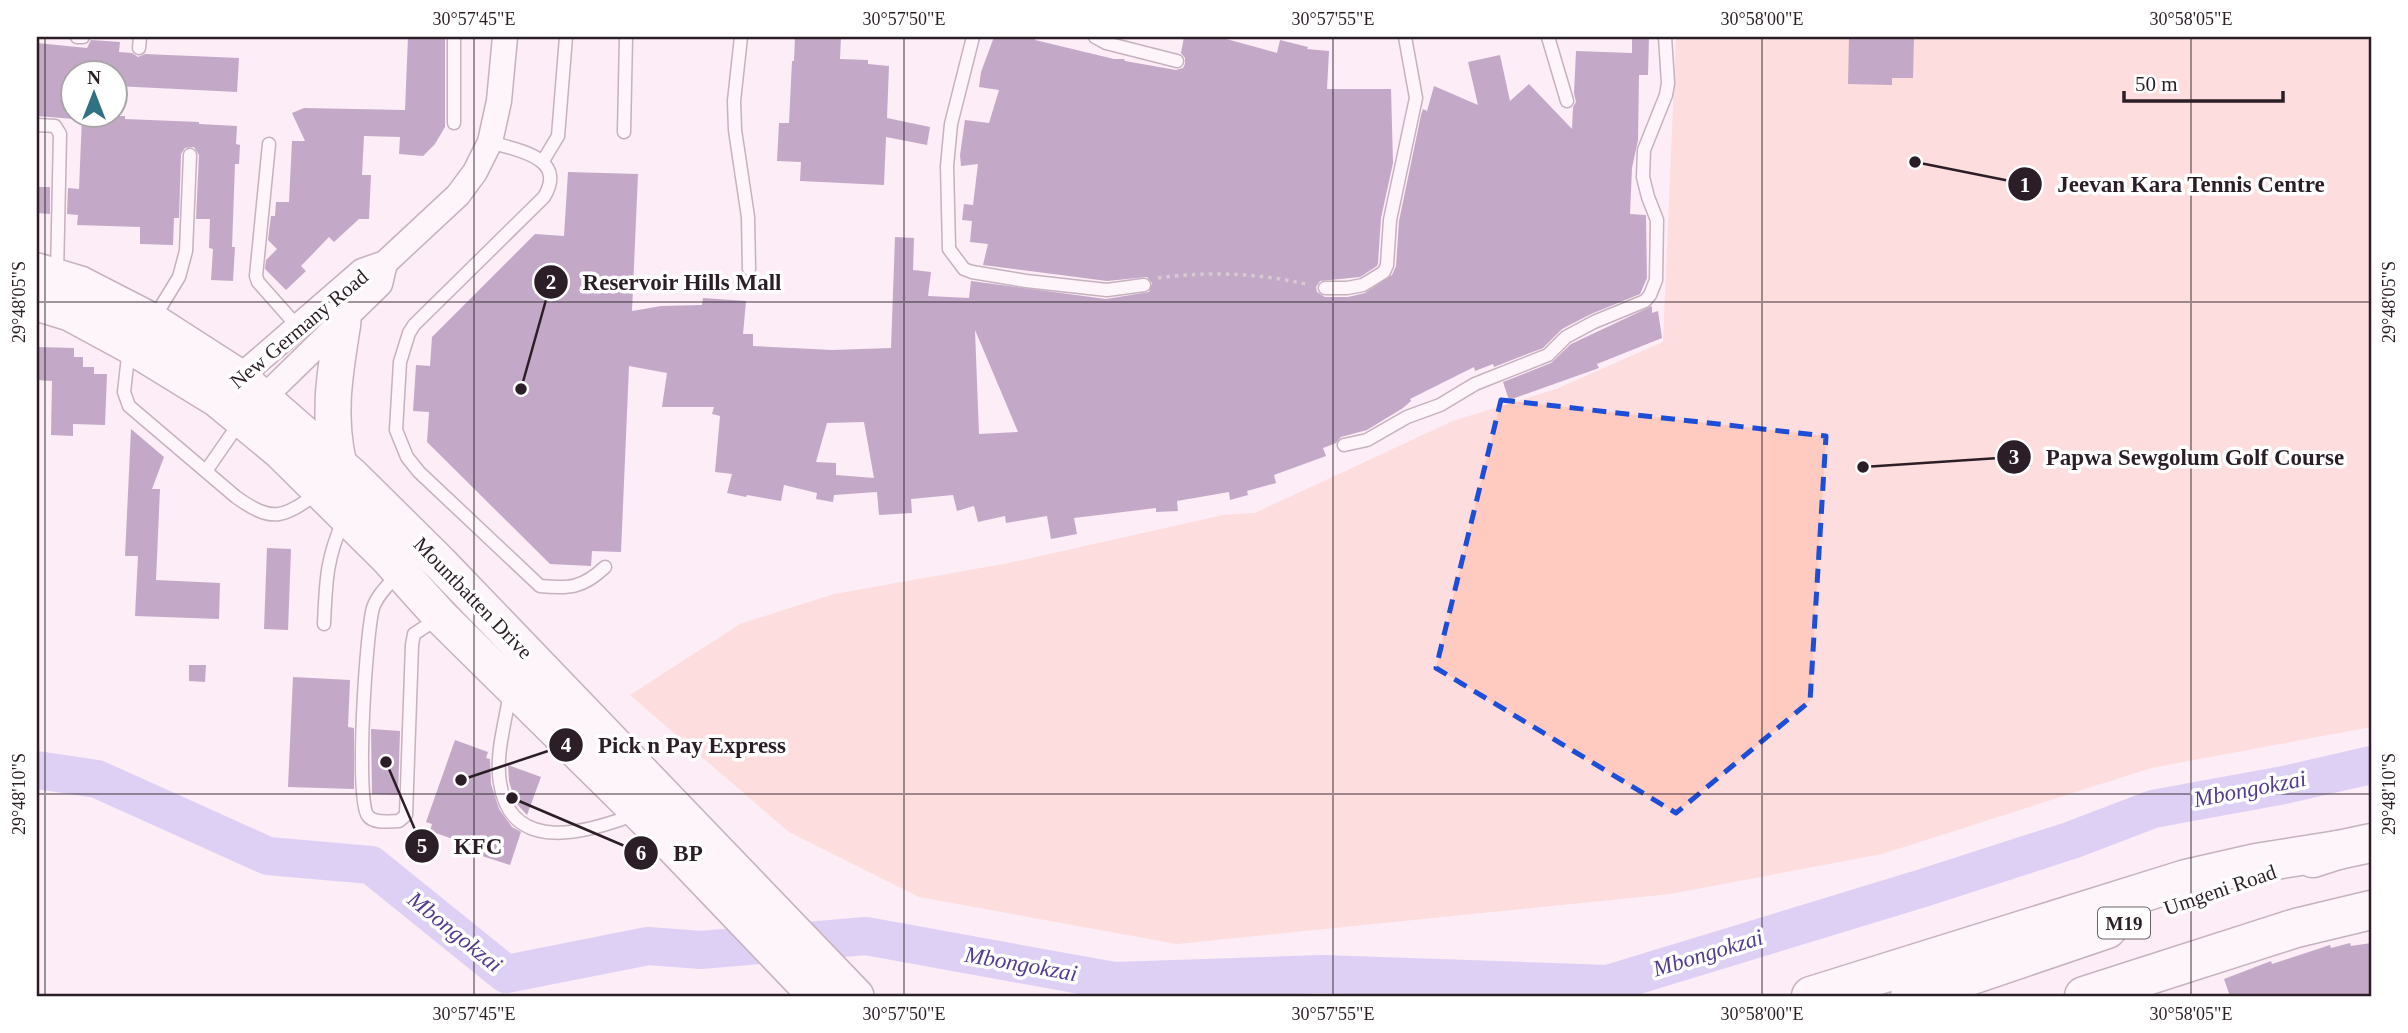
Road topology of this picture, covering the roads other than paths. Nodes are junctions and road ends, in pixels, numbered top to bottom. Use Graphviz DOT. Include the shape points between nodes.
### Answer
graph roads {
  1 [pos="77,37"];
  2 [pos="83,37"];
  3 [pos="454,37"];
  4 [pos="505,37"];
  5 [pos="566,37"];
  6 [pos="625,37"];
  7 [pos="741,37"];
  8 [pos="973,37"];
  9 [pos="1095,37"];
  10 [pos="1405,37"];
  11 [pos="1548,37"];
  12 [pos="1665,37"];
  13 [pos="1177,61"];
  14 [pos="1567,101"];
  15 [pos="454,123"];
  16 [pos="37,125"];
  17 [pos="624,132"];
  18 [pos="491,142"];
  19 [pos="269,144"];
  20 [pos="190,155"];
  21 [pos="543,161"];
  22 [pos="385,263"];
  23 [pos="749,269"];
  24 [pos="43,284"];
  25 [pos="1144,285"];
  26 [pos="1325,288"];
  27 [pos="343,322"];
  28 [pos="297,326"];
  29 [pos="141,333"];
  30 [pos="240,398"];
  31 [pos="1344,445"];
  32 [pos="205,471"];
  33 [pos="330,478"];
  34 [pos="346,515"];
  35 [pos="605,567"];
  36 [pos="400,570"];
  37 [pos="440,616"];
  38 [pos="324,624"];
  39 [pos="511,686"];
  40 [pos="640,813"];
  41 [pos="2355,846"];
  42 [pos="2371,911"];
  43 [pos="811,989"];
  44 [pos="2096,993"];
  45 [pos="856,996"];
  46 [pos="1811,996"];
  47 [pos="1910,996"];
  1 -- 2 [label="lane"];
  3 -- 15 [label="lane"];
  4 -- 18 [label="street, New Germany Road"];
  5 -- 21 [label="lane" via="558,136"];
  6 -- 17 [label="lane"];
  7 -- 23 [label="lane" via="734,101 748,217"];
  8 -- 25 [label="lane" via="951,124 949,249 964,269 972,272 1107,290"];
  9 -- 13 [label="lane"];
  10 -- 26 [label="lane" via="1416,98 1391,220 1387,265 1363,285"];
  11 -- 14 [label="lane"];
  12 -- 31 [label="lane" via="1666,95 1644,150 1643,177 1657,220 1656,280 1650,295 1566,337 1548,355 1475,384 1367,440"];
  16 -- 24 [label="lane" via="55,127 60,134"];
  18 -- 21 [label="lane"];
  18 -- 22 [label="street, New Germany Road" via="458,195"];
  19 -- 28 [label="lane" via="257,276"];
  20 -- 29 [label="lane" via="183,266"];
  21 -- 35 [label="lane" via="550,178 544,197 409,333 400,362 396,430 419,472 540,586 563,588 589,582"];
  22 -- 27 [label="street, New Germany Road" via="380,284"];
  22 -- 28 [label="street, New Germany Road" via="362,271"];
  24 -- 29 [label="main road, Mountbatten Drive" via="70,313"];
  27 -- 30 [label="street, New Germany Road"];
  27 -- 33 [label="main road" via="332,410"];
  28 -- 30 [label="street, New Germany Road"];
  29 -- 30 [label="main road, Mountbatten Drive"];
  29 -- 32 [label="lane" via="125,400"];
  30 -- 32 [label="lane"];
  30 -- 33 [label="main road, Mountbatten Drive"];
  32 -- 33 [label="lane" via="236,498 265,514 290,512"];
  33 -- 34 [label="main road, Mountbatten Drive"];
  33 -- 45 [label="main road, Mountbatten Drive" via="440,563"];
  34 -- 36 [label="main road, Mountbatten Drive"];
  34 -- 38 [label="lane" via="326,575"];
  36 -- 37 [label="main road, Mountbatten Drive"];
  36 -- 37 [label="lane" via="376,600 370,623 362,779 363,805 373,820 399,821 406,815 412,645 414,634"];
  37 -- 39 [label="main road, Mountbatten Drive"];
  39 -- 40 [label="main road, Mountbatten Drive"];
  39 -- 40 [label="lane" via="499,781 504,802 520,823 539,831 566,833 598,828"];
  40 -- 43 [label="main road, Mountbatten Drive"];
  41 -- 46 [label="highway" via="2186,879"];
  41 -- 47 [label="highway, Umgeni Road / M19"];
  42 -- 44 [label="highway" via="2296,928"];
}
